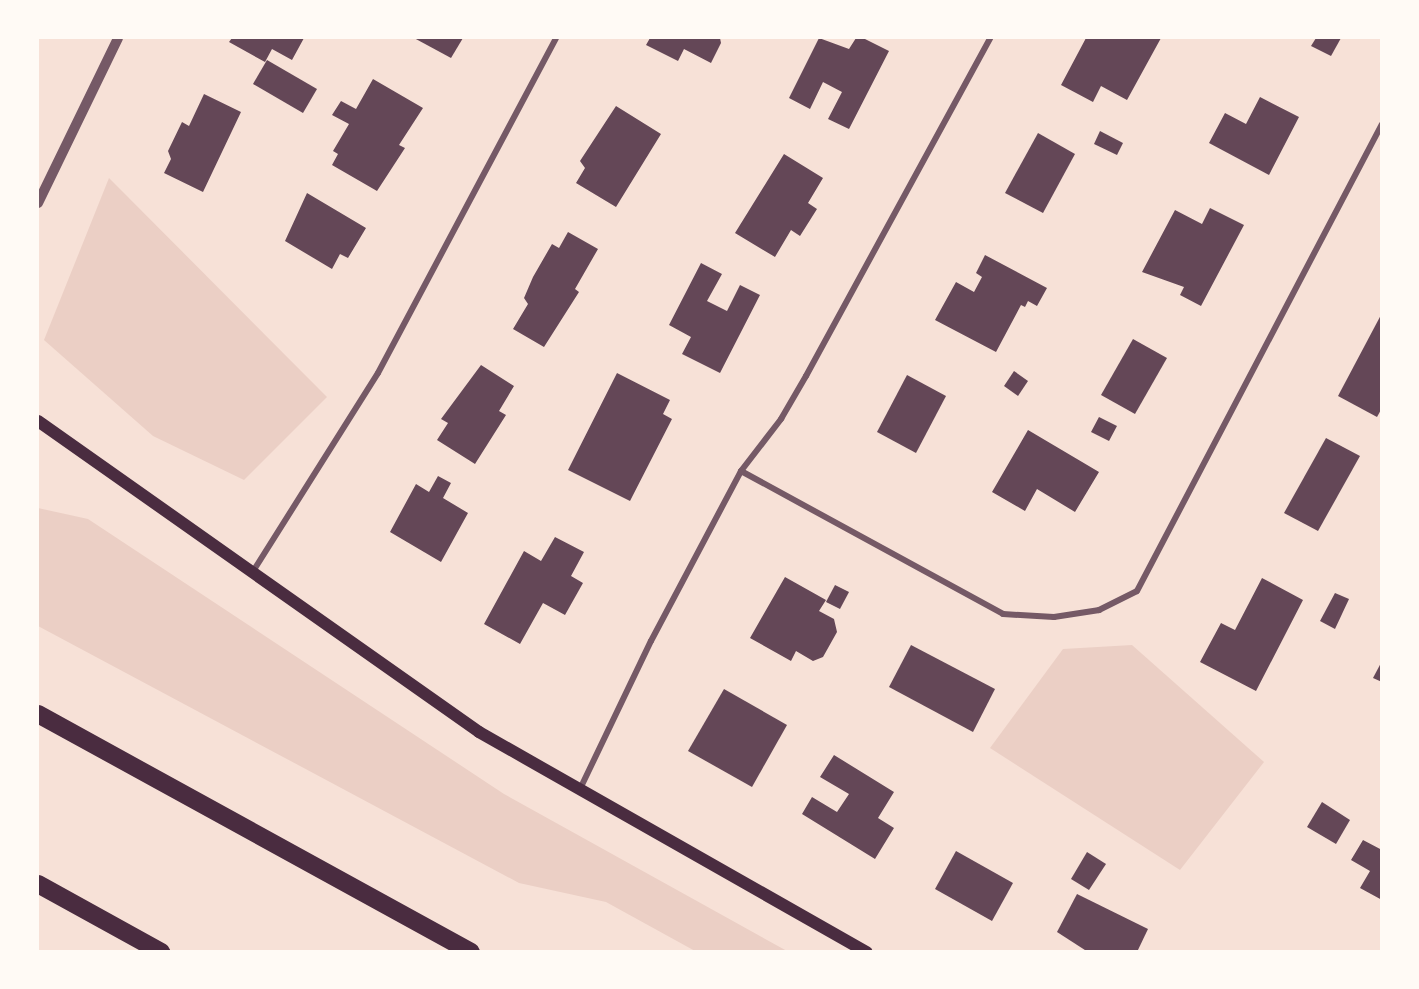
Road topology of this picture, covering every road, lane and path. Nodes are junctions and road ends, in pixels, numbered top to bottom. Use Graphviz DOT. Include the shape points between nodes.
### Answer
graph roads {
  1 [pos="118,38"];
  2 [pos="555,38"];
  3 [pos="990,38"];
  4 [pos="1382,124"];
  5 [pos="38,203"];
  6 [pos="38,421"];
  7 [pos="741,471"];
  8 [pos="252,573"];
  9 [pos="38,714"];
  10 [pos="579,792"];
  11 [pos="38,884"];
  12 [pos="161,951"];
  13 [pos="471,951"];
  14 [pos="867,951"];
  1 -- 5 [label="street"];
  2 -- 8 [label="street" via="378,373"];
  3 -- 7 [label="street" via="806,376 781,419"];
  4 -- 7 [label="street" via="1137,591 1100,610 1054,617 1003,614"];
  6 -- 8 [label="main road"];
  7 -- 10 [label="street" via="651,641"];
  8 -- 10 [label="main road" via="470,726"];
  9 -- 13 [label="highway"];
  10 -- 14 [label="main road"];
  11 -- 12 [label="highway"];
}
